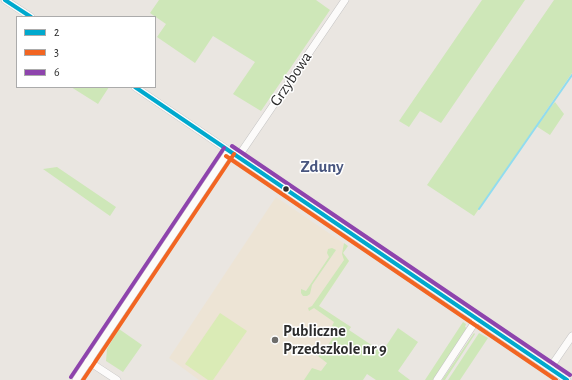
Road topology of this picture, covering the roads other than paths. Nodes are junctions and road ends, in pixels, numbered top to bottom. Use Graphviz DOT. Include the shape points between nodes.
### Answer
graph roads {
  1 [pos="5,0"];
  2 [pos="345,0"];
  3 [pos="29,16"];
  4 [pos="136,88"];
  5 [pos="229,151"];
  6 [pos="238,157"];
  7 [pos="477,319"];
  8 [pos="572,336"];
  9 [pos="88,361"];
  10 [pos="550,368"];
  11 [pos="76,380"];
  12 [pos="117,380"];
  13 [pos="437,380"];
  14 [pos="567,380"];
  1 -- 3 [label="street"];
  2 -- 6 [label="street, Grzybowa"];
  4 -- 5 [label="street"];
  5 -- 6 [label="street"];
  5 -- 9 [label="street"];
  6 -- 7 [label="street"];
  7 -- 10 [label="street"];
  7 -- 13 [label="street"];
  8 -- 10 [label="street"];
  9 -- 11 [label="street"];
  9 -- 12 [label="street"];
  10 -- 14 [label="street"];
}
